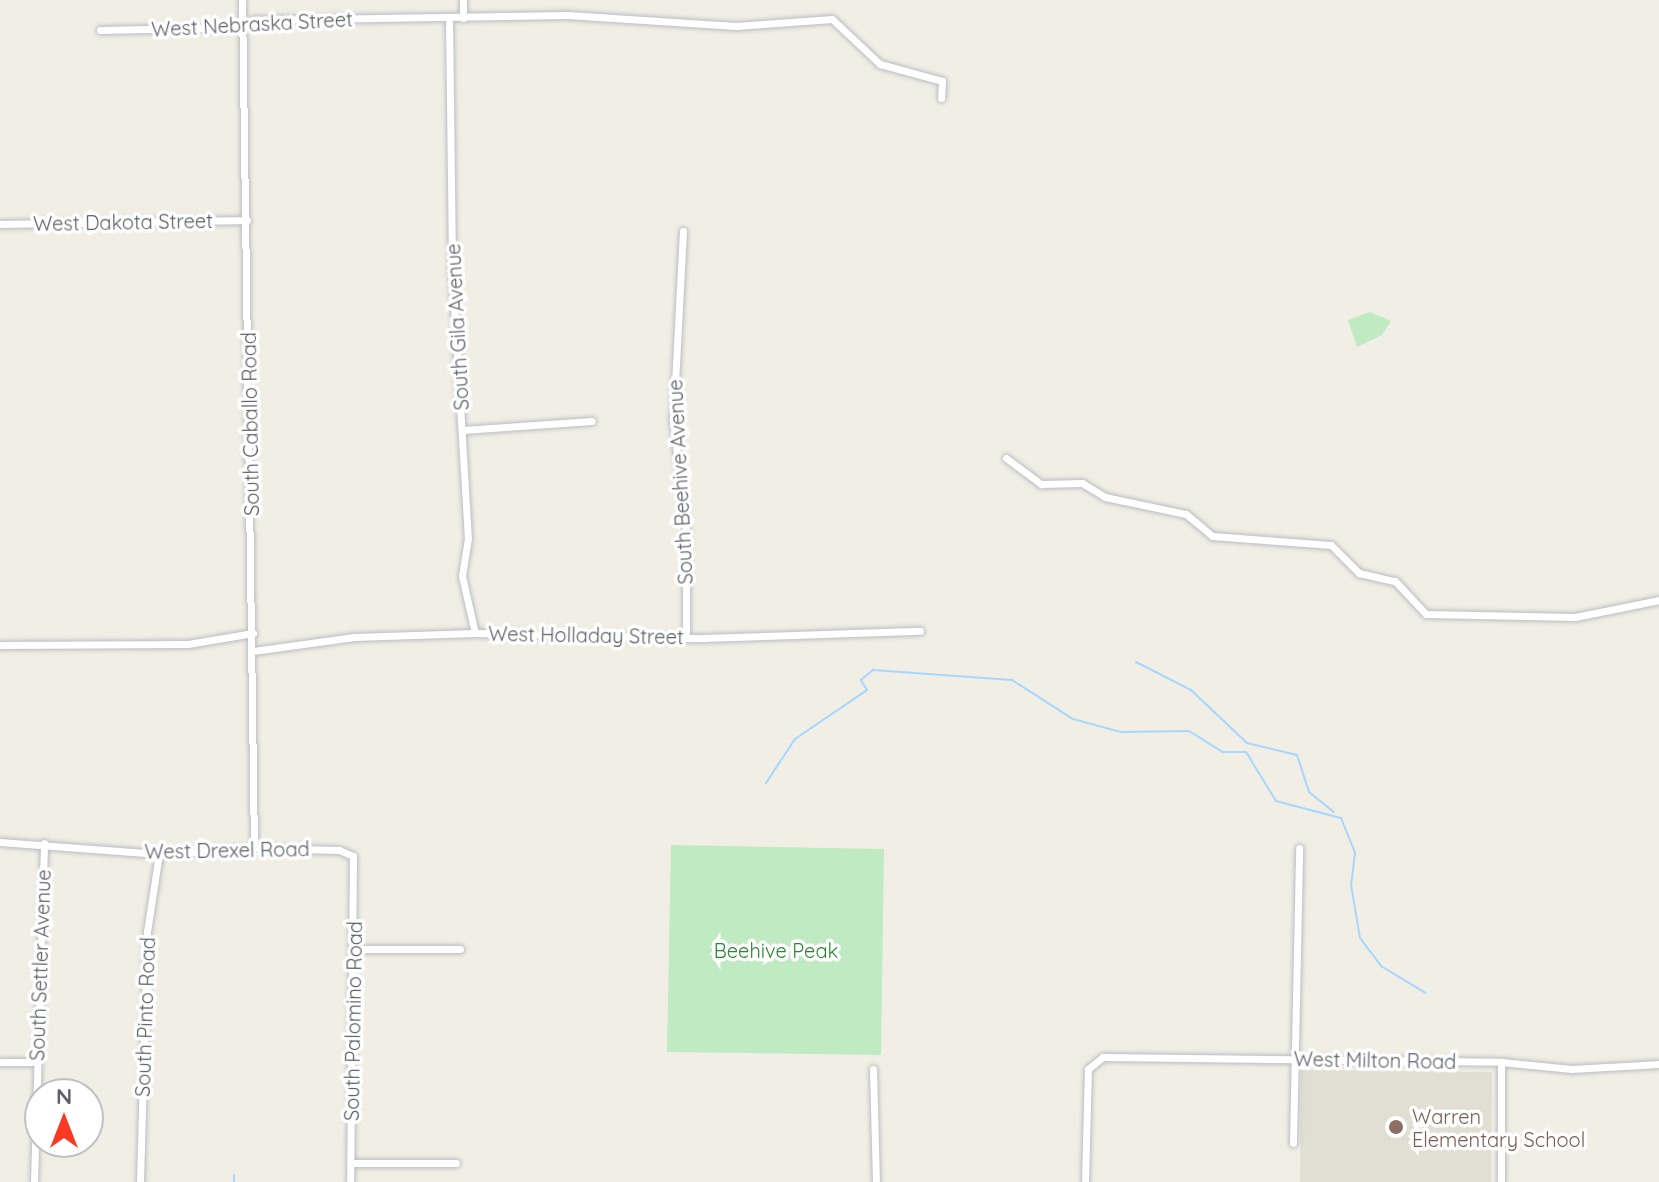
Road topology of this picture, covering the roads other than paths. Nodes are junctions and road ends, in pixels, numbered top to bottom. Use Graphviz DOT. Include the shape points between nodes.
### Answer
graph roads {
  1 [pos="242,0"];
  2 [pos="463,0"];
  3 [pos="449,18"];
  4 [pos="463,18"];
  5 [pos="243,27"];
  6 [pos="100,30"];
  7 [pos="941,98"];
  8 [pos="247,220"];
  9 [pos="0,224"];
  10 [pos="683,231"];
  11 [pos="592,421"];
  12 [pos="463,430"];
  13 [pos="1006,458"];
  14 [pos="1659,600"];
  15 [pos="920,631"];
  16 [pos="253,633"];
  17 [pos="475,633"];
  18 [pos="686,637"];
  19 [pos="0,645"];
  20 [pos="253,651"];
  21 [pos="0,842"];
  22 [pos="44,843"];
  23 [pos="254,848"];
  24 [pos="1299,848"];
  25 [pos="159,854"];
  26 [pos="356,859"];
  27 [pos="355,949"];
  28 [pos="460,949"];
  29 [pos="1294,1058"];
  30 [pos="0,1062"];
  31 [pos="36,1062"];
  32 [pos="1501,1062"];
  33 [pos="1659,1064"];
  34 [pos="873,1069"];
  35 [pos="1293,1143"];
  36 [pos="351,1163"];
  37 [pos="456,1163"];
  38 [pos="34,1182"];
  39 [pos="140,1182"];
  40 [pos="350,1182"];
  41 [pos="876,1182"];
  42 [pos="1085,1182"];
  43 [pos="1501,1182"];
  1 -- 5 [label="street, South Caballo Road"];
  2 -- 4 [label="street"];
  3 -- 4 [label="street, West Nebraska Street"];
  3 -- 5 [label="street, West Nebraska Street" via="253,20"];
  3 -- 12 [label="street, South Gila Avenue" via="452,270"];
  4 -- 7 [label="street, West Nebraska Street" via="567,15 736,26 832,19 880,64 942,81"];
  5 -- 6 [label="street, West Nebraska Street"];
  5 -- 8 [label="street, South Caballo Road"];
  8 -- 9 [label="street, West Dakota Street"];
  8 -- 16 [label="street, South Caballo Road"];
  10 -- 18 [label="street, South Beehive Avenue" via="673,419 686,532"];
  11 -- 12 [label="street"];
  12 -- 17 [label="street, South Gila Avenue" via="468,538 462,576"];
  13 -- 14 [label="street" via="1041,484 1082,483 1105,497 1186,514 1212,536 1331,545 1359,573 1395,581 1426,614 1575,617"];
  15 -- 18 [label="street, West Holladay Street"];
  16 -- 19 [label="street" via="188,644"];
  16 -- 20 [label="street, South Caballo Road"];
  17 -- 18 [label="street, West Holladay Street"];
  17 -- 20 [label="street, West Holladay Street" via="354,637"];
  20 -- 23 [label="street, South Caballo Road"];
  21 -- 22 [label="street, West Drexel Road"];
  22 -- 25 [label="street, West Drexel Road"];
  22 -- 31 [label="street, South Settler Avenue"];
  23 -- 25 [label="street, West Drexel Road"];
  23 -- 26 [label="street, West Drexel Road" via="339,850"];
  24 -- 29 [label="street"];
  25 -- 39 [label="street, South Pinto Road" via="147,932"];
  26 -- 27 [label="street, South Palomino Road"];
  27 -- 28 [label="street"];
  27 -- 36 [label="street, South Palomino Road"];
  29 -- 32 [label="street, West Milton Road"];
  29 -- 35 [label="street"];
  29 -- 42 [label="street, West Milton Road" via="1092,1061"];
  30 -- 31 [label="street"];
  31 -- 38 [label="street, South Settler Avenue"];
  32 -- 33 [label="street, West Milton Road" via="1572,1069"];
  32 -- 43 [label="street"];
  34 -- 41 [label="street"];
  36 -- 37 [label="street"];
  36 -- 40 [label="street, South Palomino Road"];
}
